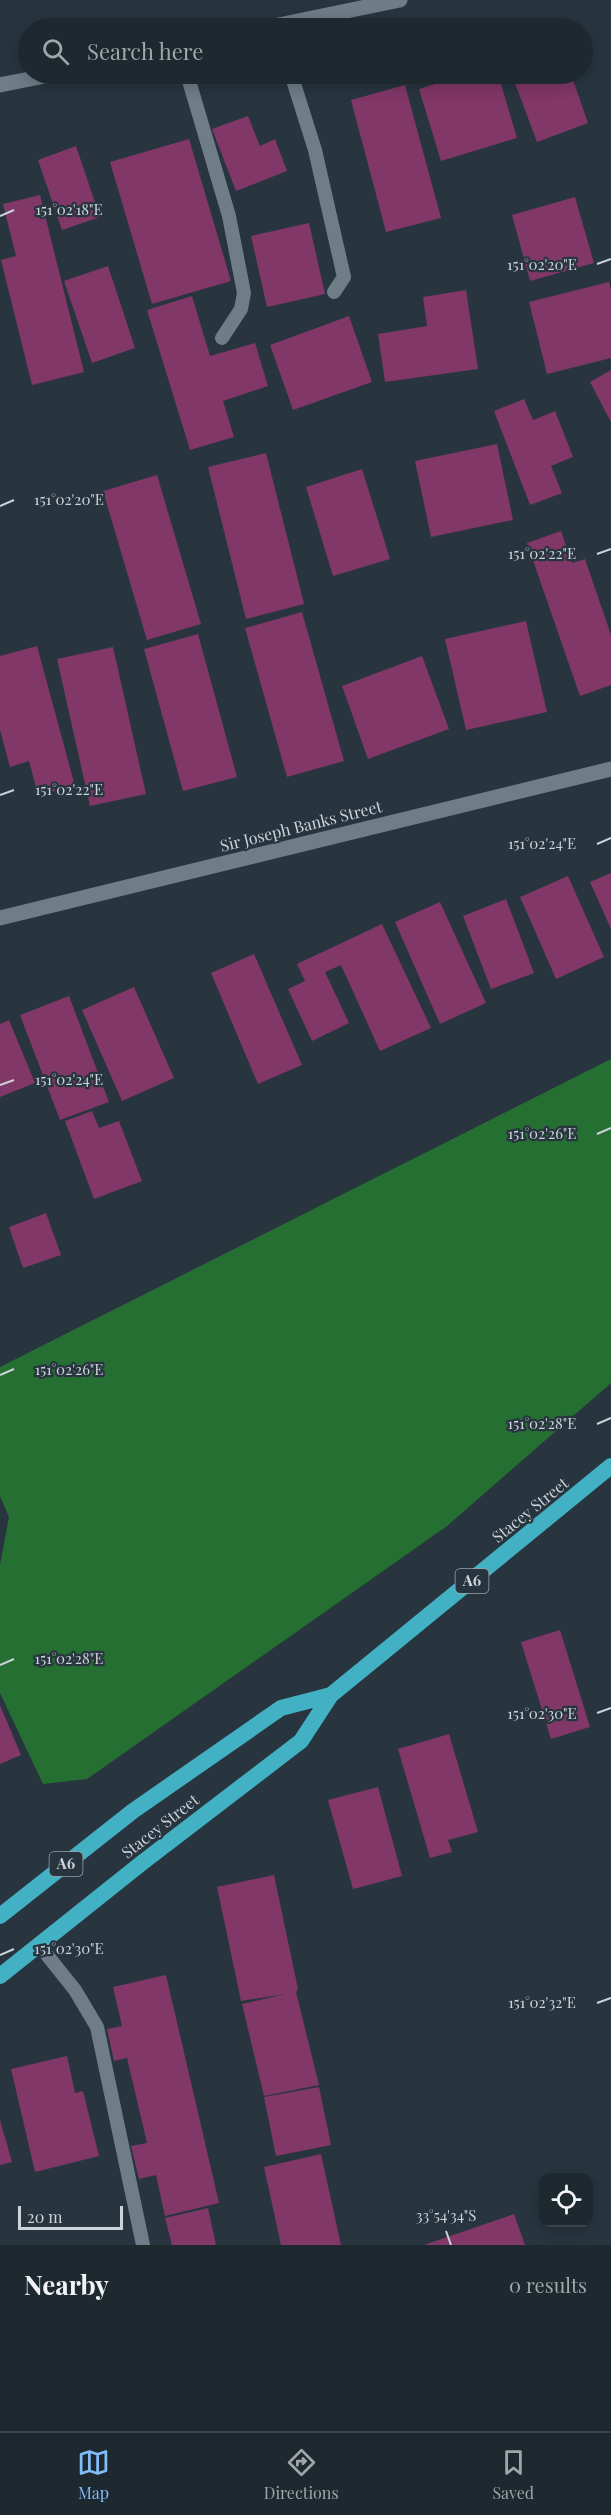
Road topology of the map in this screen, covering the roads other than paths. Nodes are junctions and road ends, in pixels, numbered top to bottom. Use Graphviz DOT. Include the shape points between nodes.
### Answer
graph roads {
  1 [pos="400,0"];
  2 [pos="318,18"];
  3 [pos="18,81"];
  4 [pos="190,84"];
  5 [pos="294,84"];
  6 [pos="0,85"];
  7 [pos="334,292"];
  8 [pos="222,338"];
  9 [pos="611,769"];
  10 [pos="0,918"];
  11 [pos="611,1466"];
  12 [pos="332,1695"];
  13 [pos="0,1916"];
  14 [pos="39,1945"];
  15 [pos="0,1976"];
  16 [pos="143,2245"];
  1 -- 2 [label="street"];
  3 -- 6 [label="street"];
  4 -- 8 [label="lane" via="229,216 244,293 242,309"];
  5 -- 7 [label="lane" via="315,150 344,277"];
  9 -- 10 [label="street, Sir Joseph Banks Street"];
  11 -- 12 [label="highway, Stacey Street / A6"];
  12 -- 13 [label="highway, Stacey Street / A6" via="281,1708 133,1811"];
  12 -- 14 [label="highway, Stacey Street / A6" via="301,1741"];
  14 -- 15 [label="highway, Stacey Street / A6"];
  14 -- 16 [label="lane" via="75,1990 97,2027"];
}
